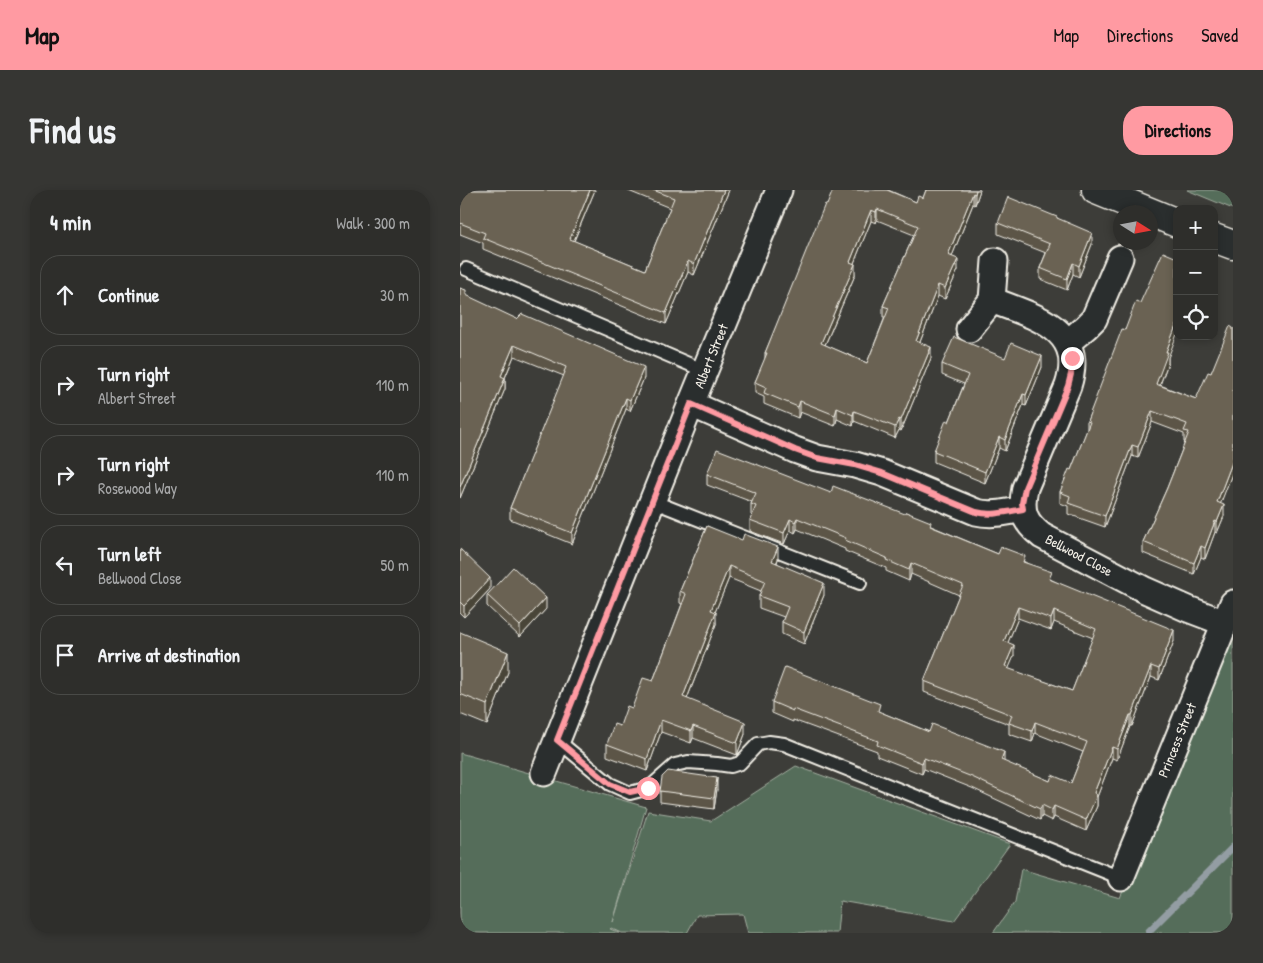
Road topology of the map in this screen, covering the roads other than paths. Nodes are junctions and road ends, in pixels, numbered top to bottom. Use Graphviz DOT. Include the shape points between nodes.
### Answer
graph roads {
  1 [pos="779,190"];
  2 [pos="1096,190"];
  3 [pos="1173,220"];
  4 [pos="1218,239"];
  5 [pos="1233,245"];
  6 [pos="1120,258"];
  7 [pos="995,261"];
  8 [pos="466,269"];
  9 [pos="992,300"];
  10 [pos="969,329"];
  11 [pos="1067,343"];
  12 [pos="705,371"];
  13 [pos="691,404"];
  14 [pos="652,501"];
  15 [pos="1023,509"];
  16 [pos="860,582"];
  17 [pos="1229,613"];
  18 [pos="557,740"];
  19 [pos="544,773"];
  20 [pos="1121,878"];
  1 -- 12 [label="street, Albert Street"];
  2 -- 3 [label="street"];
  4 -- 5 [label="street"];
  6 -- 11 [label="street" via="1094,319"];
  7 -- 9 [label="street"];
  8 -- 12 [label="lane"];
  9 -- 10 [label="street"];
  9 -- 11 [label="street" via="1048,323"];
  11 -- 15 [label="street" via="1072,358 1069,380 1025,488"];
  12 -- 13 [label="street, Albert Street"];
  13 -- 14 [label="street, Albert Street"];
  13 -- 15 [label="street" via="795,450 882,473 976,512 999,514"];
  14 -- 16 [label="lane"];
  14 -- 18 [label="street, Albert Street"];
  15 -- 17 [label="street, Bellwood Close" via="1031,527 1042,536 1152,593 1188,609"];
  17 -- 20 [label="street, Princess Street"];
  18 -- 19 [label="street, Albert Street"];
  18 -- 20 [label="lane" via="610,784 630,792 648,788 674,764 730,766 740,763 758,744 784,744"];
}
